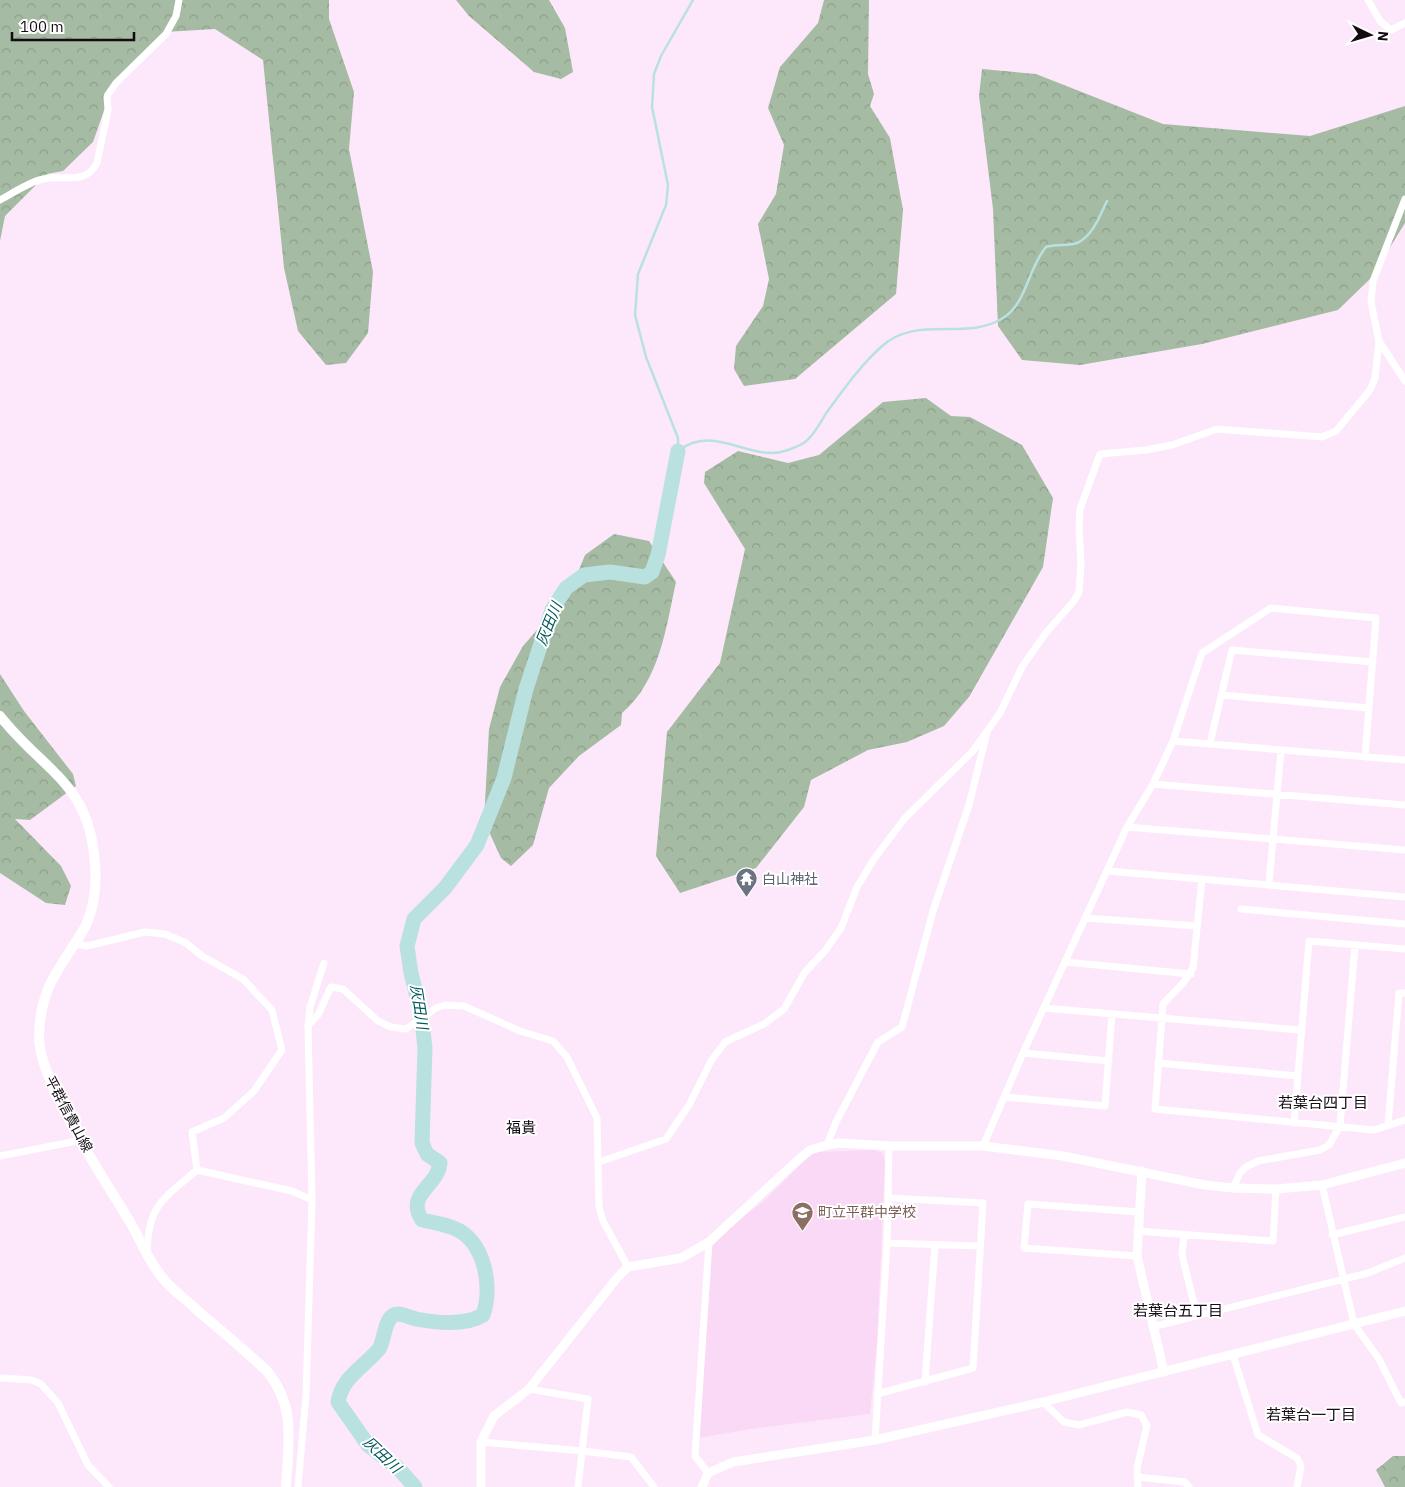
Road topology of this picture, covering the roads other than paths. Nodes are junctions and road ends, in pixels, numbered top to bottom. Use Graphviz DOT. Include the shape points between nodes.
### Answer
graph roads {
  1 [pos="179,0"];
  2 [pos="1368,0"];
  3 [pos="1405,23"];
  4 [pos="1405,199"];
  5 [pos="0,200"];
  6 [pos="1379,341"];
  7 [pos="1405,381"];
  8 [pos="1372,662"];
  9 [pos="1222,695"];
  10 [pos="1368,708"];
  11 [pos="0,716"];
  12 [pos="988,729"];
  13 [pos="1173,741"];
  14 [pos="1210,743"];
  15 [pos="1281,750"];
  16 [pos="1365,757"];
  17 [pos="1405,760"];
  18 [pos="1153,784"];
  19 [pos="1277,795"];
  20 [pos="1405,805"];
  21 [pos="1128,827"];
  22 [pos="1273,839"];
  23 [pos="1405,850"];
  24 [pos="1108,871"];
  25 [pos="1202,879"];
  26 [pos="1269,883"];
  27 [pos="1405,897"];
  28 [pos="1241,909"];
  29 [pos="1086,918"];
  30 [pos="1405,924"];
  31 [pos="1197,926"];
  32 [pos="74,944"];
  33 [pos="1355,945"];
  34 [pos="1405,949"];
  35 [pos="1065,962"];
  36 [pos="324,963"];
  37 [pos="1191,974"];
  38 [pos="1405,993"];
  39 [pos="1044,1008"];
  40 [pos="1112,1014"];
  41 [pos="1162,1017"];
  42 [pos="308,1026"];
  43 [pos="1300,1030"];
  44 [pos="1023,1053"];
  45 [pos="1109,1060"];
  46 [pos="1158,1063"];
  47 [pos="1298,1076"];
  48 [pos="1005,1097"];
  49 [pos="1405,1120"];
  50 [pos="1294,1123"];
  51 [pos="1340,1126"];
  52 [pos="1388,1126"];
  53 [pos="82,1140"];
  54 [pos="827,1145"];
  55 [pos="890,1146"];
  56 [pos="983,1146"];
  57 [pos="0,1156"];
  58 [pos="599,1162"];
  59 [pos="1405,1163"];
  60 [pos="197,1170"];
  61 [pos="1142,1171"];
  62 [pos="1322,1185"];
  63 [pos="1233,1188"];
  64 [pos="1276,1189"];
  65 [pos="889,1198"];
  66 [pos="312,1200"];
  67 [pos="1138,1212"];
  68 [pos="1405,1217"];
  69 [pos="1137,1231"];
  70 [pos="1184,1235"];
  71 [pos="1332,1236"];
  72 [pos="709,1242"];
  73 [pos="887,1243"];
  74 [pos="935,1245"];
  75 [pos="980,1246"];
  76 [pos="147,1251"];
  77 [pos="1137,1256"];
  78 [pos="1405,1258"];
  79 [pos="628,1267"];
  80 [pos="1344,1280"];
  81 [pos="1405,1311"];
  82 [pos="1198,1316"];
  83 [pos="1354,1324"];
  84 [pos="1152,1327"];
  85 [pos="1233,1355"];
  86 [pos="1164,1372"];
  87 [pos="0,1378"];
  88 [pos="925,1382"];
  89 [pos="529,1389"];
  90 [pos="877,1394"];
  91 [pos="1043,1402"];
  92 [pos="1405,1402"];
  93 [pos="875,1440"];
  94 [pos="481,1442"];
  95 [pos="583,1451"];
  96 [pos="708,1473"];
  97 [pos="1138,1478"];
  98 [pos="109,1487"];
  99 [pos="286,1487"];
  100 [pos="298,1487"];
  101 [pos="481,1487"];
  102 [pos="578,1487"];
  103 [pos="654,1487"];
  104 [pos="702,1487"];
  105 [pos="1138,1487"];
  106 [pos="1189,1487"];
  107 [pos="1297,1487"];
  1 -- 5 [label="street" via="176,16 166,34 107,96 108,110 93,171 80,178 43,179"];
  2 -- 3 [label="street" via="1380,21 1391,30"];
  4 -- 6 [label="street" via="1373,281 1372,302"];
  6 -- 7 [label="street"];
  6 -- 12 [label="street" via="1375,378 1370,390 1336,431 1322,437 1217,429 1172,445 1100,454 1080,510 1082,564 1079,592 1022,666 1000,713"];
  8 -- 9 [label="street" via="1232,650"];
  8 -- 10 [label="street"];
  8 -- 13 [label="street" via="1376,618 1271,608 1202,653"];
  9 -- 10 [label="street"];
  9 -- 14 [label="street"];
  10 -- 16 [label="street"];
  11 -- 32 [label="main road, 平群信貴山線" via="72,791 88,821 96,881 85,927"];
  12 -- 54 [label="street" via="970,805 933,911 902,1027 878,1042"];
  12 -- 58 [label="street" via="972,751 905,818 874,859 857,887 841,928 805,972 784,1009 764,1024 725,1042 710,1061 689,1105 666,1139"];
  13 -- 14 [label="street"];
  13 -- 18 [label="street"];
  14 -- 15 [label="street"];
  15 -- 16 [label="street"];
  15 -- 19 [label="street"];
  16 -- 17 [label="street"];
  18 -- 19 [label="street"];
  18 -- 21 [label="street"];
  19 -- 20 [label="street"];
  19 -- 22 [label="street"];
  21 -- 22 [label="street"];
  21 -- 24 [label="street"];
  22 -- 23 [label="street"];
  22 -- 26 [label="street"];
  24 -- 25 [label="street"];
  24 -- 29 [label="street"];
  25 -- 26 [label="street"];
  25 -- 31 [label="street"];
  26 -- 27 [label="street"];
  28 -- 30 [label="street"];
  29 -- 31 [label="street"];
  29 -- 35 [label="street"];
  31 -- 37 [label="street"];
  32 -- 53 [label="main road, 平群信貴山線" via="46,992 39,1039 42,1061"];
  32 -- 60 [label="street" via="87,946 145,932 165,934 186,943 243,979 272,1010 282,1050 254,1091 230,1113 192,1132"];
  33 -- 34 [label="street"];
  33 -- 43 [label="street" via="1309,941"];
  33 -- 51 [label="street"];
  35 -- 37 [label="street"];
  35 -- 39 [label="street"];
  36 -- 42 [label="street" via="310,1007"];
  37 -- 41 [label="street" via="1163,1004"];
  38 -- 52 [label="street" via="1399,993"];
  39 -- 40 [label="street"];
  39 -- 44 [label="street"];
  40 -- 41 [label="street"];
  40 -- 45 [label="street"];
  41 -- 43 [label="street"];
  41 -- 46 [label="street"];
  42 -- 58 [label="street" via="318,1015 331,987 342,989 378,1021 390,1027 406,1029 445,1004 464,1006 520,1031 553,1041 567,1057 597,1118"];
  42 -- 66 [label="street"];
  43 -- 47 [label="street"];
  44 -- 45 [label="street"];
  44 -- 48 [label="street"];
  45 -- 48 [label="street" via="1106,1106"];
  46 -- 47 [label="street"];
  46 -- 50 [label="street" via="1155,1109"];
  47 -- 50 [label="street"];
  48 -- 56 [label="street"];
  49 -- 52 [label="street"];
  50 -- 51 [label="street"];
  51 -- 52 [label="street" via="1374,1130"];
  51 -- 63 [label="street" via="1329,1145 1320,1150 1258,1161 1246,1167"];
  53 -- 57 [label="street"];
  53 -- 76 [label="main road, 平群信貴山線"];
  54 -- 55 [label="street"];
  54 -- 72 [label="street" via="810,1150"];
  55 -- 56 [label="street"];
  55 -- 65 [label="street"];
  56 -- 61 [label="street" via="1063,1156"];
  58 -- 79 [label="street" via="599,1207"];
  59 -- 62 [label="street"];
  60 -- 66 [label="street" via="292,1192"];
  60 -- 76 [label="street" via="157,1204 148,1228"];
  61 -- 63 [label="street"];
  61 -- 67 [label="street"];
  62 -- 64 [label="street"];
  62 -- 71 [label="street"];
  63 -- 64 [label="street"];
  64 -- 70 [label="street" via="1273,1241"];
  65 -- 73 [label="street"];
  65 -- 75 [label="street" via="983,1203"];
  66 -- 100 [label="street" via="306,1395"];
  67 -- 69 [label="street"];
  67 -- 77 [label="street" via="1028,1204 1024,1248"];
  68 -- 71 [label="street"];
  69 -- 70 [label="street"];
  69 -- 77 [label="street"];
  70 -- 82 [label="street" via="1182,1255"];
  71 -- 80 [label="street"];
  72 -- 79 [label="street" via="681,1258"];
  72 -- 96 [label="street" via="695,1456"];
  73 -- 74 [label="street"];
  73 -- 90 [label="street"];
  74 -- 75 [label="street"];
  74 -- 88 [label="street"];
  75 -- 88 [label="street" via="973,1368"];
  76 -- 99 [label="main road, 平群信貴山線" via="165,1282 278,1384 289,1420"];
  77 -- 84 [label="street"];
  78 -- 80 [label="street"];
  79 -- 89 [label="street"];
  80 -- 82 [label="street"];
  80 -- 83 [label="street"];
  81 -- 83 [label="street"];
  82 -- 84 [label="street"];
  83 -- 85 [label="street"];
  83 -- 92 [label="street" via="1379,1358 1401,1403"];
  84 -- 86 [label="street"];
  85 -- 86 [label="street"];
  85 -- 107 [label="street" via="1258,1435 1297,1458 1301,1466"];
  86 -- 91 [label="street"];
  87 -- 98 [label="street" via="32,1380 41,1384 58,1403 88,1465"];
  88 -- 90 [label="street"];
  89 -- 94 [label="street" via="494,1416"];
  89 -- 95 [label="street" via="588,1399"];
  90 -- 93 [label="street"];
  91 -- 93 [label="street"];
  91 -- 97 [label="street" via="1064,1422 1079,1425 1127,1412 1141,1415 1147,1426"];
  93 -- 96 [label="street" via="733,1462"];
  94 -- 95 [label="street"];
  94 -- 101 [label="street"];
  95 -- 102 [label="street"];
  95 -- 103 [label="street" via="631,1457"];
  96 -- 104 [label="street"];
  97 -- 105 [label="street"];
  97 -- 106 [label="street" via="1185,1482"];
}
